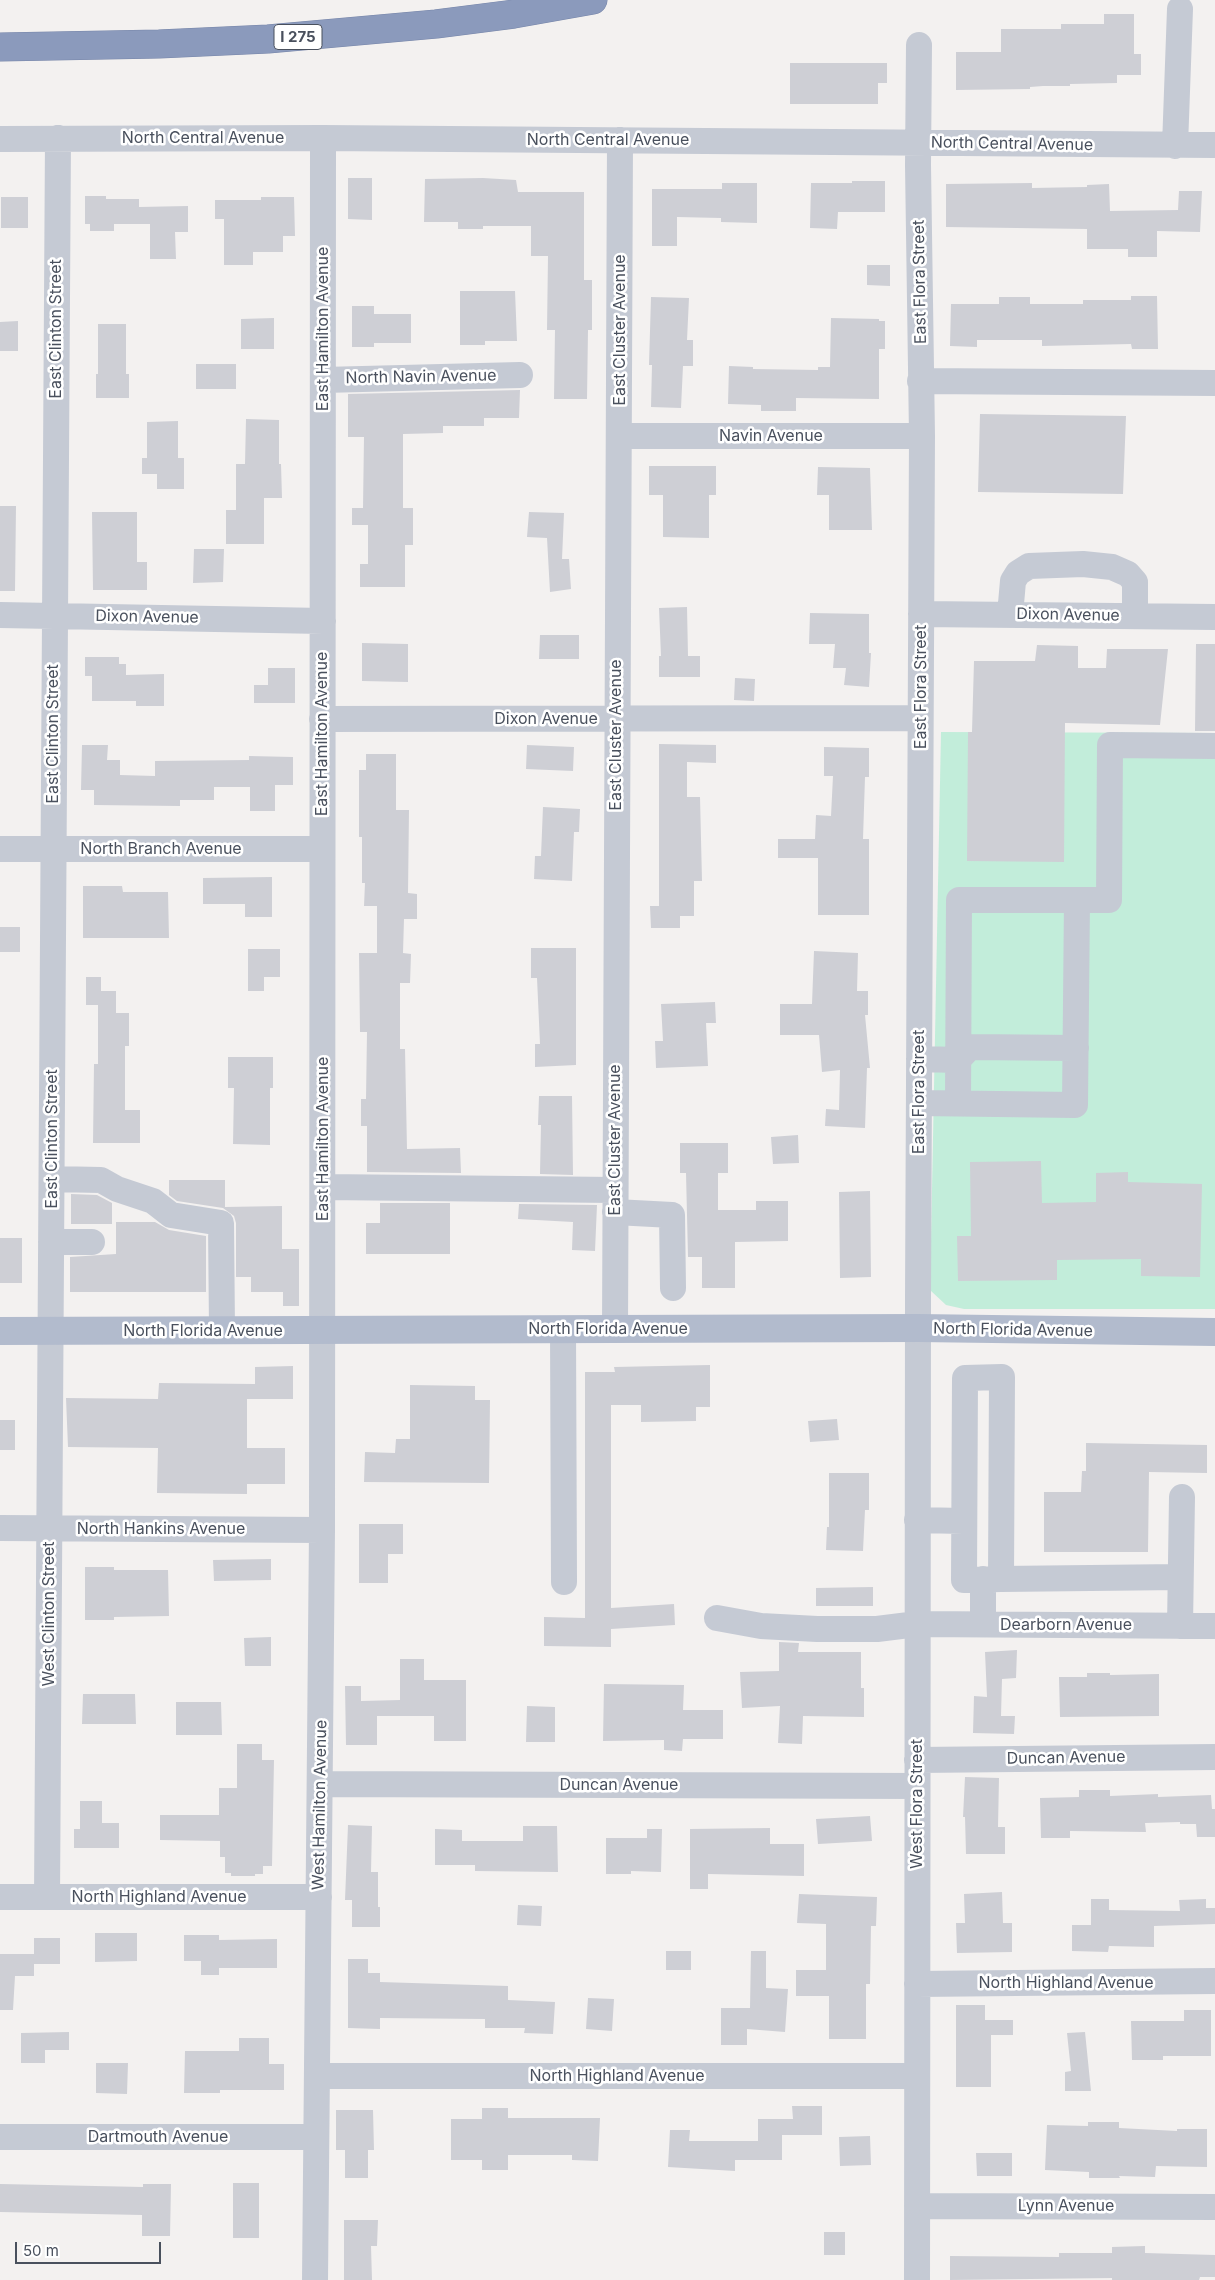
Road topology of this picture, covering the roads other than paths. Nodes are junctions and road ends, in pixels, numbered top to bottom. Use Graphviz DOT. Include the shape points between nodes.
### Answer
graph roads {
  1 [pos="593,0"];
  2 [pos="1180,9"];
  3 [pos="920,45"];
  4 [pos="0,47"];
  5 [pos="58,138"];
  6 [pos="323,138"];
  7 [pos="0,139"];
  8 [pos="620,140"];
  9 [pos="919,143"];
  10 [pos="1215,145"];
  11 [pos="1175,146"];
  12 [pos="520,375"];
  13 [pos="323,380"];
  14 [pos="920,381"];
  15 [pos="1215,383"];
  16 [pos="619,436"];
  17 [pos="922,436"];
  18 [pos="921,614"];
  19 [pos="0,615"];
  20 [pos="1010,615"];
  21 [pos="54,616"];
  22 [pos="1135,616"];
  23 [pos="1215,616"];
  24 [pos="323,621"];
  25 [pos="920,718"];
  26 [pos="322,719"];
  27 [pos="616,719"];
  28 [pos="1215,746"];
  29 [pos="0,849"];
  30 [pos="53,850"];
  31 [pos="322,850"];
  32 [pos="959,900"];
  33 [pos="1077,900"];
  34 [pos="920,901"];
  35 [pos="919,977"];
  36 [pos="959,977"];
  37 [pos="1076,1048"];
  38 [pos="919,1059"];
  39 [pos="958,1060"];
  40 [pos="958,1102"];
  41 [pos="919,1103"];
  42 [pos="52,1180"];
  43 [pos="323,1187"];
  44 [pos="615,1201"];
  45 [pos="51,1242"];
  46 [pos="92,1242"];
  47 [pos="673,1288"];
  48 [pos="918,1328"];
  49 [pos="564,1329"];
  50 [pos="615,1329"];
  51 [pos="222,1330"];
  52 [pos="322,1330"];
  53 [pos="0,1331"];
  54 [pos="51,1331"];
  55 [pos="1215,1332"];
  56 [pos="1182,1496"];
  57 [pos="918,1520"];
  58 [pos="963,1521"];
  59 [pos="0,1528"];
  60 [pos="50,1528"];
  61 [pos="322,1530"];
  62 [pos="1180,1577"];
  63 [pos="992,1579"];
  64 [pos="564,1582"];
  65 [pos="717,1618"];
  66 [pos="918,1624"];
  67 [pos="983,1624"];
  68 [pos="1180,1626"];
  69 [pos="1215,1626"];
  70 [pos="1215,1757"];
  71 [pos="918,1760"];
  72 [pos="320,1784"];
  73 [pos="918,1786"];
  74 [pos="0,1897"];
  75 [pos="47,1897"];
  76 [pos="319,1897"];
  77 [pos="1215,1981"];
  78 [pos="917,1984"];
  79 [pos="317,2076"];
  80 [pos="917,2076"];
  81 [pos="0,2137"];
  82 [pos="316,2137"];
  83 [pos="917,2206"];
  84 [pos="1215,2207"];
  85 [pos="315,2280"];
  86 [pos="917,2280"];
  1 -- 4 [label="highway, I 275" via="436,24 268,39"];
  2 -- 11 [label="street"];
  3 -- 9 [label="street, East Flora Street"];
  5 -- 6 [label="street, North Central Avenue"];
  5 -- 7 [label="street, North Central Avenue"];
  5 -- 21 [label="street, East Clinton Street"];
  6 -- 8 [label="street, North Central Avenue"];
  6 -- 13 [label="street, East Hamilton Avenue"];
  8 -- 9 [label="street, North Central Avenue"];
  8 -- 16 [label="street, East Cluster Avenue"];
  9 -- 11 [label="street, North Central Avenue"];
  9 -- 14 [label="street, East Flora Street"];
  10 -- 11 [label="street, North Central Avenue"];
  12 -- 13 [label="street, North Navin Avenue"];
  13 -- 24 [label="street, East Hamilton Avenue"];
  14 -- 15 [label="street"];
  14 -- 17 [label="street, East Flora Street"];
  16 -- 17 [label="street, Navin Avenue"];
  16 -- 27 [label="street, East Cluster Avenue"];
  17 -- 18 [label="street, East Flora Street"];
  18 -- 20 [label="street, Dixon Avenue"];
  18 -- 25 [label="street, East Flora Street"];
  19 -- 21 [label="street, Dixon Avenue"];
  20 -- 22 [label="street, Dixon Avenue"];
  20 -- 22 [label="street" via="1013,581 1018,573 1029,566 1083,564 1112,567 1128,574 1135,582"];
  21 -- 24 [label="street, Dixon Avenue"];
  21 -- 30 [label="street, East Clinton Street"];
  22 -- 23 [label="street, Dixon Avenue"];
  24 -- 26 [label="street, East Hamilton Avenue"];
  25 -- 27 [label="street, Dixon Avenue"];
  25 -- 34 [label="street, East Flora Street"];
  26 -- 27 [label="street, Dixon Avenue"];
  26 -- 31 [label="street, East Hamilton Avenue"];
  27 -- 44 [label="street, East Cluster Avenue"];
  28 -- 33 [label="street" via="1110,744 1109,900"];
  29 -- 30 [label="street, North Branch Avenue"];
  30 -- 31 [label="street, North Branch Avenue"];
  30 -- 42 [label="street, East Clinton Street"];
  31 -- 43 [label="street, East Hamilton Avenue"];
  32 -- 33 [label="street"];
  32 -- 34 [label="street"];
  32 -- 36 [label="street"];
  33 -- 37 [label="street"];
  34 -- 35 [label="street, East Flora Street"];
  35 -- 36 [label="street"];
  35 -- 38 [label="street, East Flora Street"];
  36 -- 39 [label="street"];
  37 -- 39 [label="street" via="970,1047"];
  37 -- 40 [label="street" via="1075,1104"];
  38 -- 39 [label="street"];
  38 -- 41 [label="street, East Flora Street"];
  39 -- 40 [label="street"];
  40 -- 41 [label="street"];
  41 -- 48 [label="street, East Flora Street"];
  42 -- 45 [label="street, East Clinton Street"];
  42 -- 51 [label="street" via="101,1180 153,1201 172,1215 221,1223"];
  43 -- 44 [label="street"];
  43 -- 52 [label="street, East Hamilton Avenue"];
  44 -- 47 [label="street" via="672,1215"];
  44 -- 50 [label="street, East Cluster Avenue"];
  45 -- 46 [label="street"];
  45 -- 54 [label="street, East Clinton Street"];
  48 -- 50 [label="main road, North Florida Avenue"];
  48 -- 55 [label="main road, North Florida Avenue"];
  48 -- 57 [label="street, West Flora Street"];
  49 -- 50 [label="main road, North Florida Avenue"];
  49 -- 52 [label="main road, North Florida Avenue"];
  49 -- 64 [label="street"];
  51 -- 52 [label="main road, North Florida Avenue"];
  51 -- 54 [label="main road, North Florida Avenue"];
  52 -- 61 [label="street, West Hamilton Avenue"];
  53 -- 54 [label="main road, North Florida Avenue"];
  54 -- 60 [label="street, West Clinton Street"];
  56 -- 62 [label="street"];
  57 -- 58 [label="street"];
  57 -- 66 [label="street, West Flora Street"];
  58 -- 63 [label="street" via="964,1580"];
  58 -- 63 [label="street" via="965,1378 1002,1378"];
  59 -- 60 [label="street, North Hankins Avenue"];
  60 -- 61 [label="street, North Hankins Avenue"];
  60 -- 75 [label="street, West Clinton Street"];
  61 -- 72 [label="street, West Hamilton Avenue"];
  62 -- 63 [label="street"];
  62 -- 68 [label="street"];
  63 -- 67 [label="street"];
  65 -- 66 [label="street, Dearborn Avenue" via="761,1626 818,1629 877,1629"];
  66 -- 67 [label="street, Dearborn Avenue"];
  66 -- 71 [label="street, West Flora Street"];
  67 -- 68 [label="street, Dearborn Avenue"];
  68 -- 69 [label="street, Dearborn Avenue"];
  70 -- 71 [label="street, Duncan Avenue"];
  71 -- 73 [label="street, West Flora Street"];
  72 -- 73 [label="street, Duncan Avenue"];
  72 -- 76 [label="street, West Hamilton Avenue"];
  73 -- 78 [label="street, West Flora Street"];
  74 -- 75 [label="street, North Highland Avenue"];
  75 -- 76 [label="street, North Highland Avenue"];
  76 -- 79 [label="street, West Hamilton Avenue"];
  77 -- 78 [label="street, North Highland Avenue"];
  78 -- 80 [label="street, West Flora Street"];
  79 -- 80 [label="street, North Highland Avenue"];
  79 -- 82 [label="street, West Hamilton Avenue"];
  80 -- 83 [label="street, West Flora Street"];
  81 -- 82 [label="street, Dartmouth Avenue"];
  82 -- 85 [label="street, West Hamilton Avenue"];
  83 -- 84 [label="street, Lynn Avenue"];
  83 -- 86 [label="street, West Flora Street"];
}
